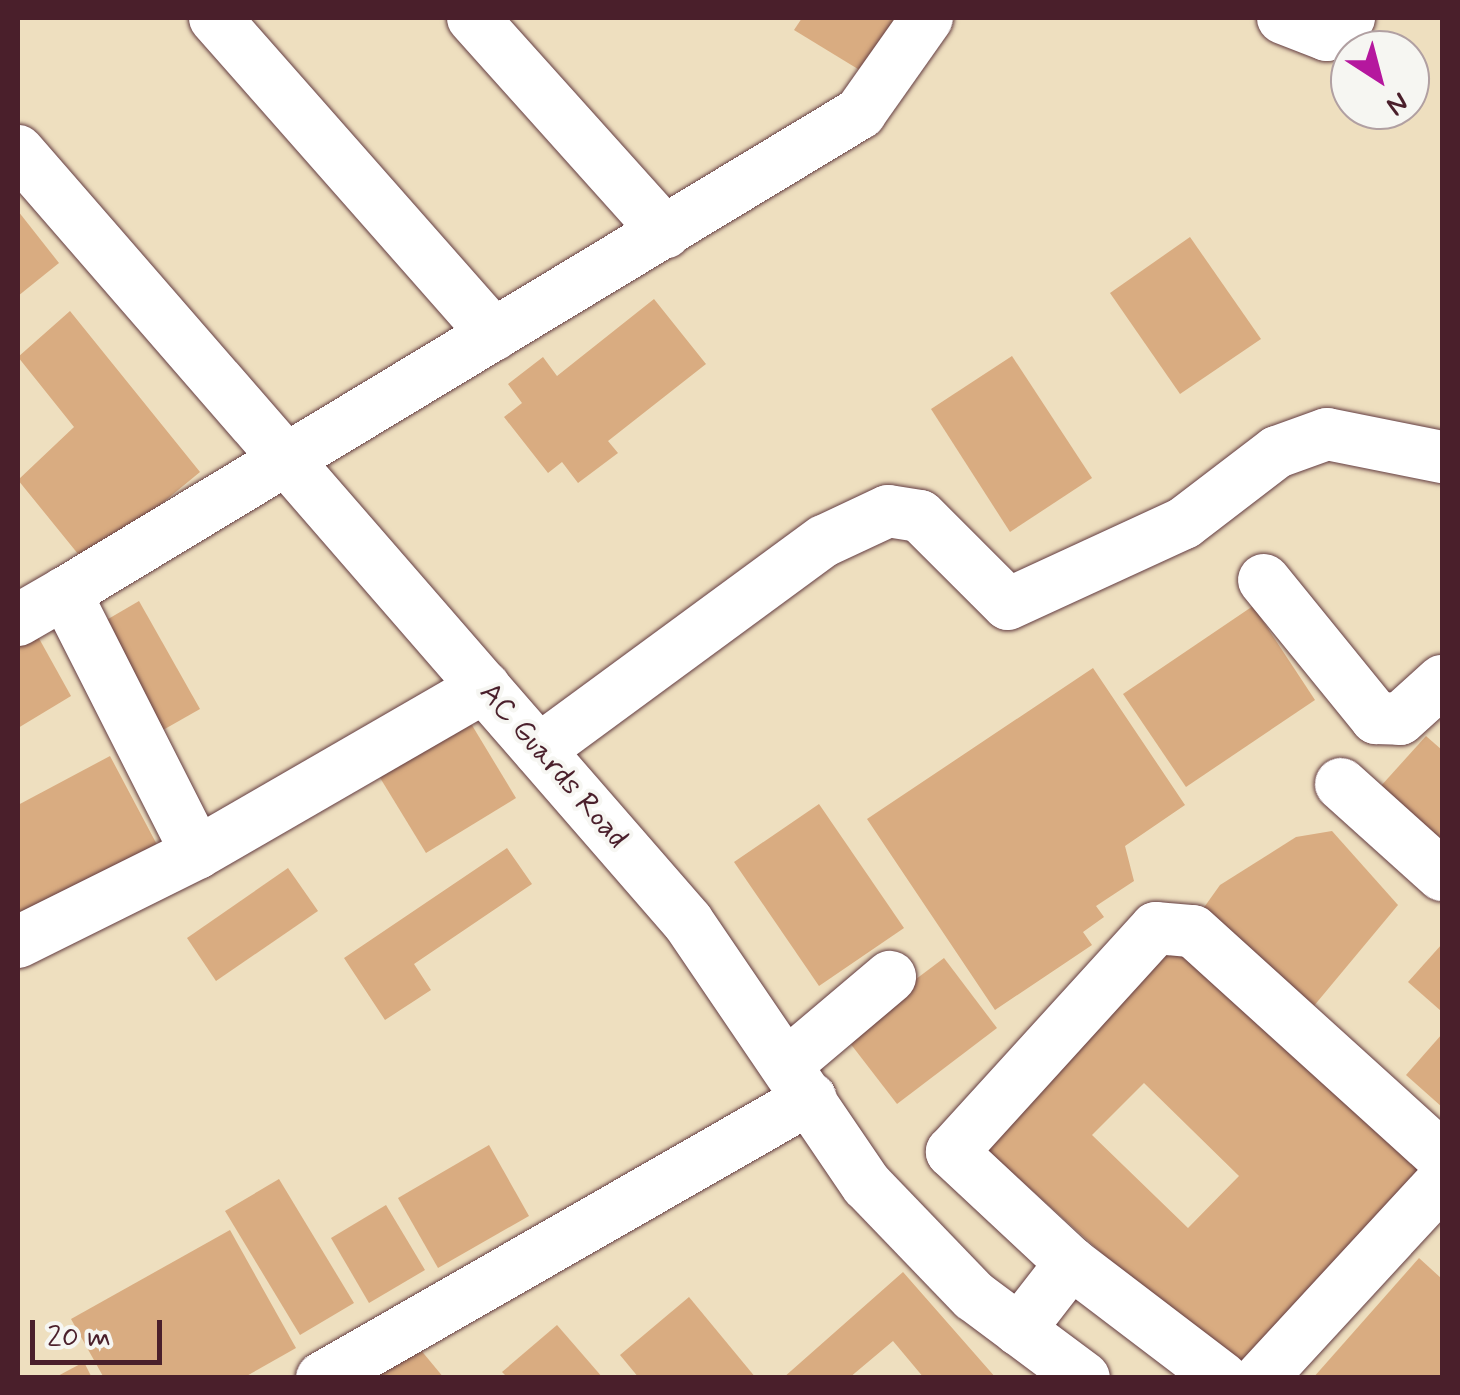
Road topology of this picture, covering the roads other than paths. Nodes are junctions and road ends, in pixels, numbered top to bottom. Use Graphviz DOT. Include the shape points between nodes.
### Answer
graph roads {
  1 [pos="215,18"];
  2 [pos="474,18"];
  3 [pos="928,18"];
  4 [pos="1283,18"];
  5 [pos="1349,18"];
  6 [pos="18,151"];
  7 [pos="666,232"];
  8 [pos="494,335"];
  9 [pos="1442,457"];
  10 [pos="292,462"];
  11 [pos="1264,580"];
  12 [pos="64,593"];
  13 [pos="18,620"];
  14 [pos="1442,681"];
  15 [pos="484,687"];
  16 [pos="539,750"];
  17 [pos="1342,784"];
  18 [pos="197,853"];
  19 [pos="1442,875"];
  20 [pos="18,942"];
  21 [pos="890,976"];
  22 [pos="798,1081"];
  23 [pos="1442,1158"];
  24 [pos="1442,1182"];
  25 [pos="1442,1217"];
  26 [pos="1071,1263"];
  27 [pos="1019,1330"];
  28 [pos="322,1378"];
  29 [pos="1084,1378"];
  30 [pos="1222,1378"];
  31 [pos="1261,1378"];
  32 [pos="1308,1378"];
  1 -- 8 [label="street"];
  2 -- 7 [label="street"];
  3 -- 7 [label="street" via="860,114"];
  4 -- 5 [label="street" via="1327,35"];
  6 -- 10 [label="street, AC Guards Road"];
  7 -- 8 [label="street"];
  8 -- 10 [label="street"];
  9 -- 16 [label="street" via="1328,434 1277,452 1184,524 1008,604 920,516 888,511 824,541"];
  10 -- 12 [label="street"];
  10 -- 15 [label="street, AC Guards Road"];
  11 -- 14 [label="street" via="1388,724"];
  12 -- 13 [label="street"];
  12 -- 18 [label="street"];
  15 -- 16 [label="street, AC Guards Road"];
  15 -- 18 [label="street"];
  16 -- 22 [label="street, AC Guards Road" via="688,922"];
  17 -- 19 [label="street"];
  18 -- 20 [label="street"];
  21 -- 22 [label="street"];
  22 -- 27 [label="street, AC Guards Road" via="867,1185"];
  22 -- 28 [label="street"];
  23 -- 26 [label="street" via="1193,932 1156,928 952,1152"];
  24 -- 31 [label="street"];
  25 -- 32 [label="street"];
  26 -- 27 [label="street"];
  26 -- 30 [label="street"];
  27 -- 29 [label="street, AC Guards Road"];
}
